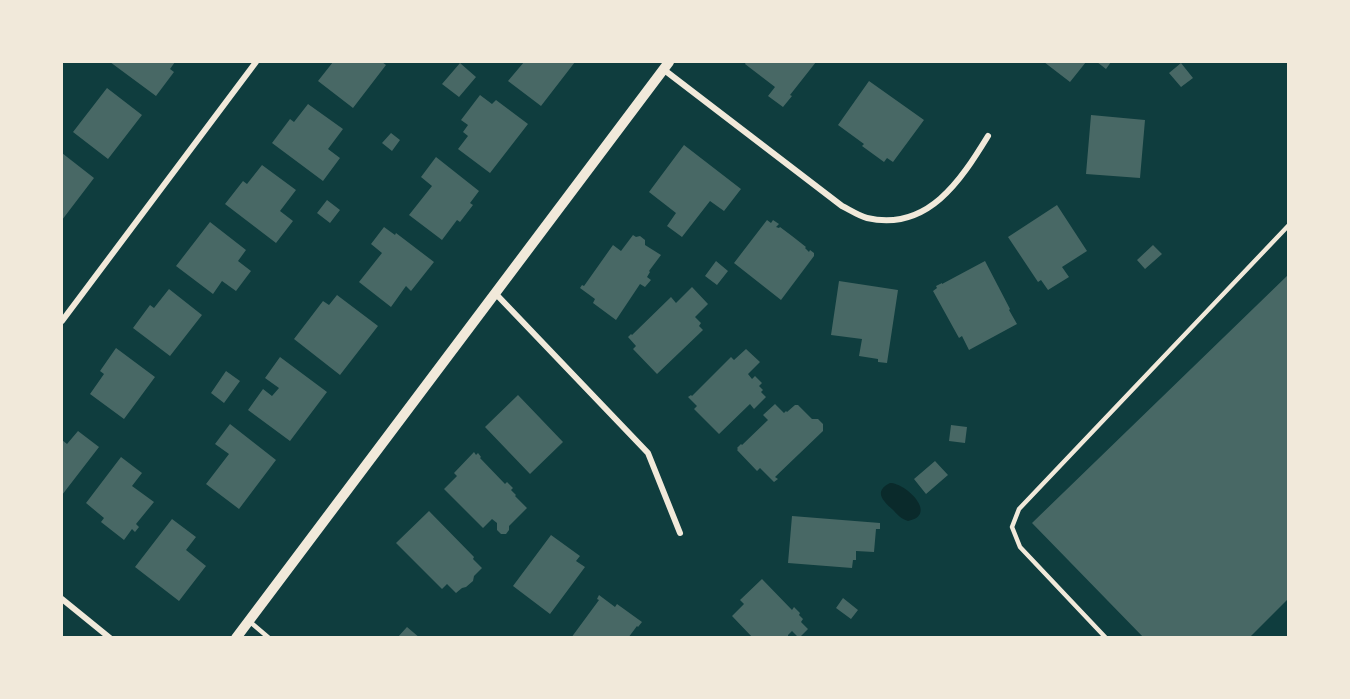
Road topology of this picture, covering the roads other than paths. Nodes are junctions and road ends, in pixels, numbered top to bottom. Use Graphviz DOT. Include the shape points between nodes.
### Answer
graph roads {
  1 [pos="256,62"];
  2 [pos="666,65"];
  3 [pos="988,136"];
  4 [pos="1288,226"];
  5 [pos="495,293"];
  6 [pos="62,321"];
  7 [pos="680,533"];
  8 [pos="62,599"];
  9 [pos="249,621"];
  10 [pos="110,638"];
  11 [pos="236,638"];
  12 [pos="269,638"];
  13 [pos="1106,638"];
  1 -- 6 [label="street"];
  2 -- 3 [label="street" via="842,206 866,218 894,220 930,207 947,194"];
  2 -- 5 [label="street"];
  4 -- 13 [label="lane" via="1019,509 1012,528 1020,547"];
  5 -- 7 [label="street" via="648,453"];
  5 -- 9 [label="street"];
  8 -- 10 [label="street"];
  9 -- 11 [label="street"];
  9 -- 12 [label="lane"];
}
